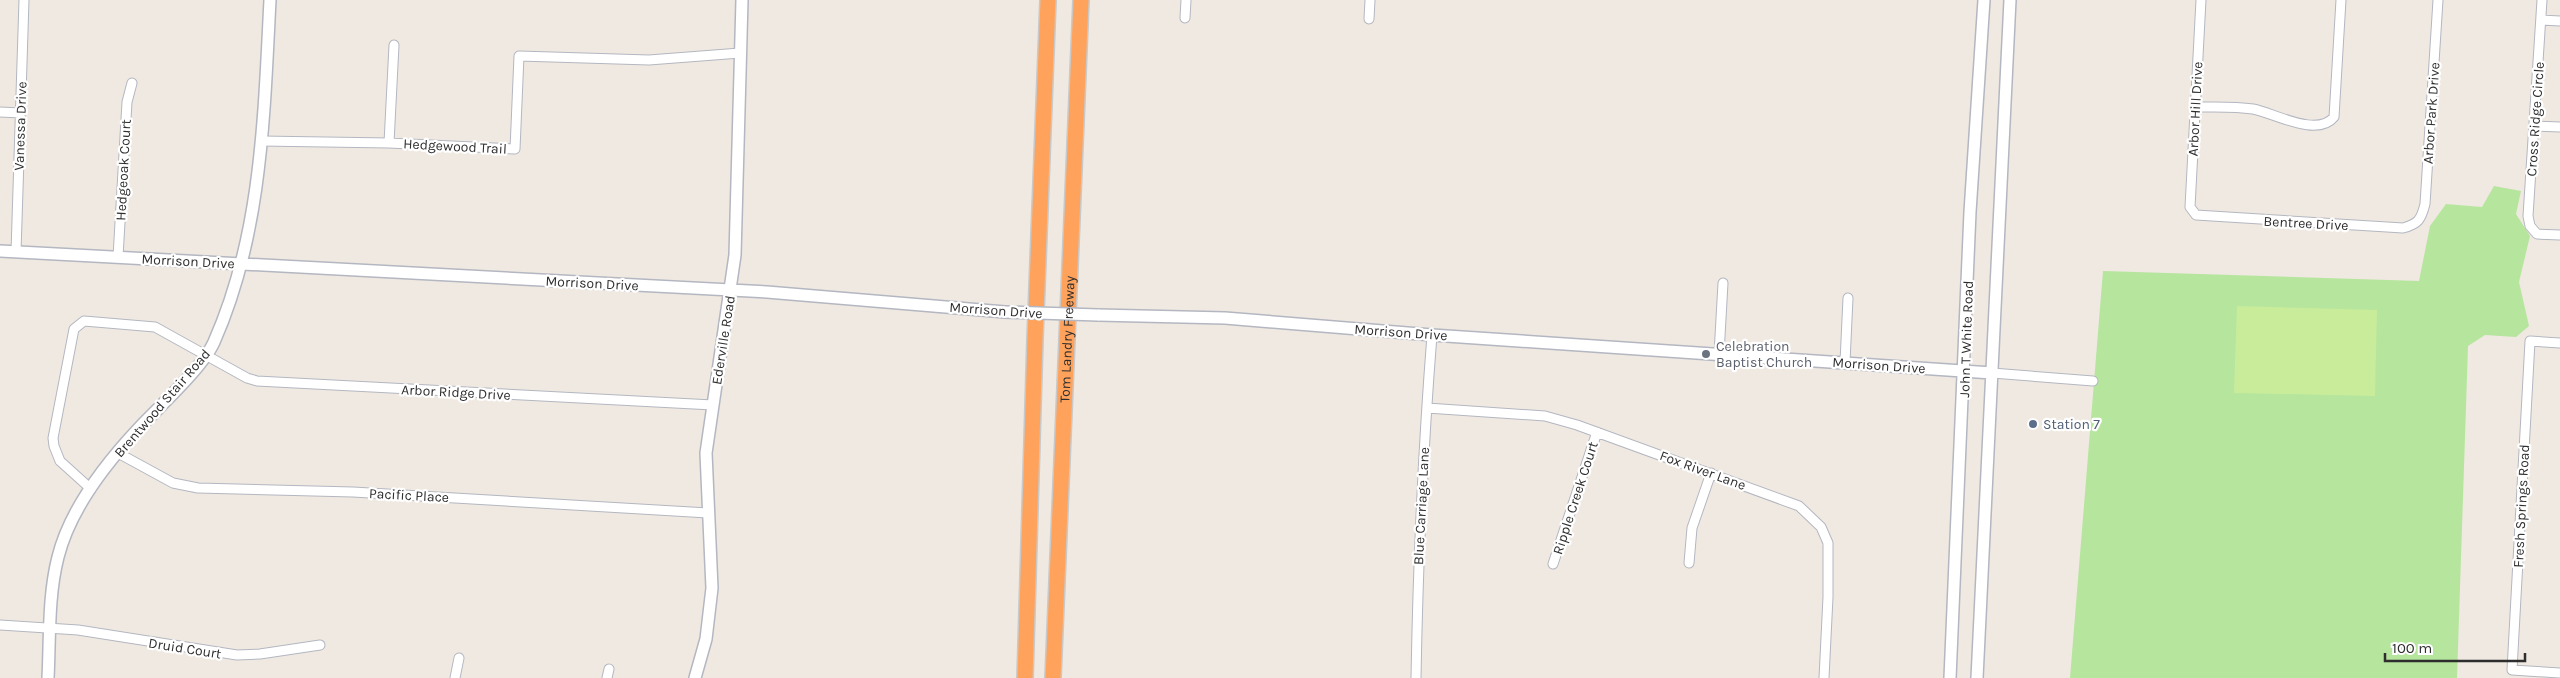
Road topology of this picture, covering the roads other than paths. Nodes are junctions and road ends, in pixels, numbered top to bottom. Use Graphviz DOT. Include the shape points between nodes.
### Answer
graph roads {
  1 [pos="24,0"];
  2 [pos="270,0"];
  3 [pos="742,0"];
  4 [pos="1048,0"];
  5 [pos="1081,0"];
  6 [pos="1186,0"];
  7 [pos="1370,0"];
  8 [pos="1984,0"];
  9 [pos="2010,0"];
  10 [pos="2200,0"];
  11 [pos="2205,0"];
  12 [pos="2341,0"];
  13 [pos="2438,0"];
  14 [pos="2542,0"];
  15 [pos="1185,18"];
  16 [pos="1369,19"];
  17 [pos="2540,20"];
  18 [pos="2560,21"];
  19 [pos="394,44"];
  20 [pos="740,53"];
  21 [pos="132,83"];
  22 [pos="2195,107"];
  23 [pos="0,112"];
  24 [pos="21,112"];
  25 [pos="2535,126"];
  26 [pos="2560,127"];
  27 [pos="261,140"];
  28 [pos="389,143"];
  29 [pos="2196,215"];
  30 [pos="2416,224"];
  31 [pos="2560,235"];
  32 [pos="0,251"];
  33 [pos="16,252"];
  34 [pos="118,257"];
  35 [pos="241,264"];
  36 [pos="1722,283"];
  37 [pos="731,291"];
  38 [pos="1848,298"];
  39 [pos="1432,335"];
  40 [pos="2560,342"];
  41 [pos="205,354"];
  42 [pos="1719,354"];
  43 [pos="1846,362"];
  44 [pos="1965,370"];
  45 [pos="1992,373"];
  46 [pos="2092,381"];
  47 [pos="713,405"];
  48 [pos="1426,408"];
  49 [pos="1597,432"];
  50 [pos="118,453"];
  51 [pos="1711,473"];
  52 [pos="91,488"];
  53 [pos="708,512"];
  54 [pos="1689,563"];
  55 [pos="1554,564"];
  56 [pos="0,625"];
  57 [pos="50,628"];
  58 [pos="1054,635"];
  59 [pos="1026,637"];
  60 [pos="320,645"];
  61 [pos="459,658"];
  62 [pos="2560,672"];
  63 [pos="48,678"];
  64 [pos="455,678"];
  65 [pos="695,678"];
  66 [pos="1020,678"];
  67 [pos="1025,678"];
  68 [pos="1053,678"];
  69 [pos="1057,678"];
  70 [pos="1416,678"];
  71 [pos="1824,678"];
  72 [pos="1950,678"];
  73 [pos="1977,678"];
  1 -- 24 [label="street, Vanessa Drive"];
  2 -- 27 [label="street, Brentwood Stair Road"];
  3 -- 20 [label="street, Ederville Road"];
  4 -- 59 [label="highway"];
  5 -- 58 [label="highway, Tom Landry Freeway"];
  6 -- 15 [label="street"];
  7 -- 16 [label="street"];
  8 -- 44 [label="street, John T White Road" via="1970,212"];
  9 -- 45 [label="street, John T White Road"];
  10 -- 11 [label="street"];
  10 -- 22 [label="street, Arbor Hill Drive"];
  12 -- 22 [label="street" via="2334,117 2331,121 2322,125 2293,123 2256,110"];
  13 -- 30 [label="street, Arbor Park Drive" via="2424,204 2422,217"];
  14 -- 17 [label="street, Cross Ridge Circle"];
  17 -- 18 [label="street"];
  17 -- 25 [label="street, Cross Ridge Circle"];
  19 -- 28 [label="street"];
  20 -- 28 [label="street, Hedgewood Trail" via="649,60 520,56 515,148"];
  20 -- 37 [label="street, Ederville Road" via="735,255"];
  21 -- 34 [label="street, Hedgeoak Court" via="127,102"];
  22 -- 29 [label="street, Arbor Hill Drive" via="2190,207"];
  23 -- 24 [label="street"];
  24 -- 33 [label="street, Vanessa Drive"];
  25 -- 26 [label="street"];
  25 -- 31 [label="street, Cross Ridge Circle" via="2530,226 2537,234"];
  27 -- 28 [label="street, Hedgewood Trail"];
  27 -- 35 [label="street, Brentwood Stair Road" via="258,178"];
  29 -- 30 [label="street, Bentree Drive" via="2403,228"];
  32 -- 33 [label="street, Morrison Drive"];
  33 -- 34 [label="street, Morrison Drive"];
  34 -- 35 [label="street, Morrison Drive"];
  35 -- 37 [label="street, Morrison Drive"];
  35 -- 41 [label="street, Brentwood Stair Road" via="213,344"];
  36 -- 42 [label="street"];
  37 -- 39 [label="street, Morrison Drive, bridge" via="1005,312 1224,318"];
  37 -- 47 [label="street, Ederville Road"];
  38 -- 43 [label="street"];
  39 -- 42 [label="street, Morrison Drive"];
  39 -- 48 [label="street, Blue Carriage Lane"];
  40 -- 62 [label="street, Fresh Springs Road" via="2530,341 2512,670"];
  41 -- 47 [label="street, Arbor Ridge Drive" via="258,381"];
  41 -- 50 [label="street, Brentwood Stair Road"];
  41 -- 52 [label="street, Arbor Ridge Drive" via="155,327 96,320 79,323 74,329 53,438 60,461"];
  42 -- 43 [label="street, Morrison Drive"];
  43 -- 44 [label="street, Morrison Drive"];
  44 -- 45 [label="street, Morrison Drive"];
  44 -- 72 [label="street, John T White Road"];
  45 -- 46 [label="street"];
  45 -- 73 [label="street, John T White Road"];
  47 -- 53 [label="street, Ederville Road" via="706,453"];
  48 -- 49 [label="street, Fox River Lane" via="1545,416"];
  48 -- 70 [label="street, Blue Carriage Lane"];
  49 -- 51 [label="street, Fox River Lane"];
  49 -- 55 [label="street, Ripple Creek Court"];
  50 -- 52 [label="street, Brentwood Stair Road"];
  50 -- 53 [label="street, Pacific Place" via="173,483 198,488 353,492"];
  51 -- 54 [label="street" via="1692,528"];
  51 -- 71 [label="street, Fox River Lane" via="1799,506 1820,527 1828,543"];
  52 -- 57 [label="street, Brentwood Stair Road" via="58,557"];
  53 -- 65 [label="street, Ederville Road" via="712,588 706,639"];
  56 -- 57 [label="street, Druid Court"];
  57 -- 60 [label="street, Druid Court" via="237,655"];
  57 -- 63 [label="street, Brentwood Stair Road"];
  58 -- 68 [label="highway, Tom Landry Freeway"];
  58 -- 69 [label="highway"];
  59 -- 66 [label="highway"];
  59 -- 67 [label="highway"];
  61 -- 64 [label="street"];
}
